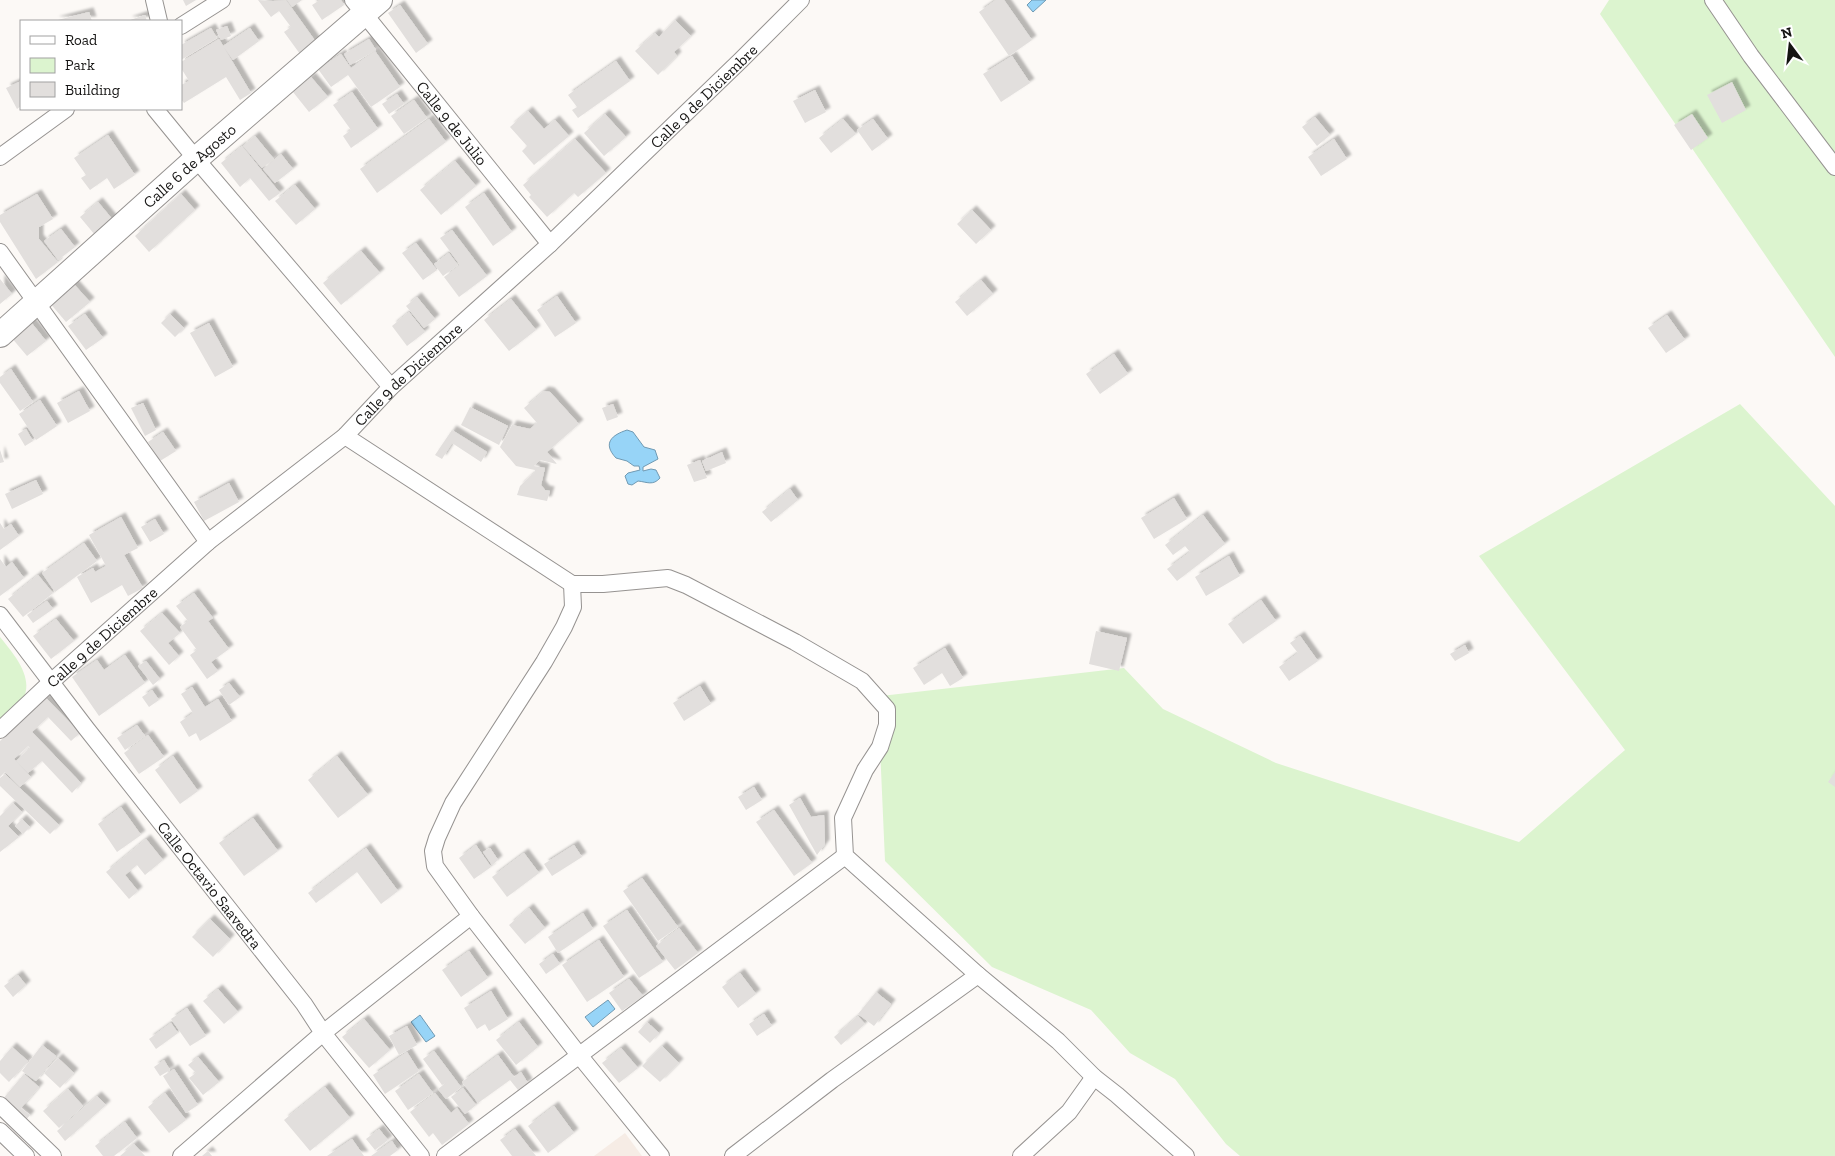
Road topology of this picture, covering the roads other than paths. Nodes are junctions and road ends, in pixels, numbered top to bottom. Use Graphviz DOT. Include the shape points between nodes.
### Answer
graph roads {
  1 [pos="154,0"];
  2 [pos="222,0"];
  3 [pos="1713,0"];
  4 [pos="795,2"];
  5 [pos="365,5"];
  6 [pos="159,20"];
  7 [pos="182,25"];
  8 [pos="65,110"];
  9 [pos="156,110"];
  10 [pos="0,157"];
  11 [pos="196,159"];
  12 [pos="1835,167"];
  13 [pos="550,244"];
  14 [pos="0,252"];
  15 [pos="37,302"];
  16 [pos="0,334"];
  17 [pos="391,387"];
  18 [pos="345,436"];
  19 [pos="208,542"];
  20 [pos="572,584"];
  21 [pos="0,615"];
  22 [pos="51,682"];
  23 [pos="0,730"];
  24 [pos="845,856"];
  25 [pos="471,916"];
  26 [pos="978,975"];
  27 [pos="323,1033"];
  28 [pos="579,1055"];
  29 [pos="1094,1077"];
  30 [pos="0,1105"];
  31 [pos="0,1131"];
  32 [pos="1025,1155"];
  33 [pos="26,1156"];
  34 [pos="53,1156"];
  35 [pos="181,1156"];
  36 [pos="421,1156"];
  37 [pos="445,1156"];
  38 [pos="661,1156"];
  39 [pos="734,1156"];
  40 [pos="1186,1156"];
  1 -- 6 [label="street"];
  2 -- 7 [label="street"];
  3 -- 12 [label="street"];
  4 -- 13 [label="street, Calle 9 de Diciembre"];
  5 -- 11 [label="main road, Calle 6 de Agosto"];
  5 -- 13 [label="street, Calle 9 de Julio"];
  8 -- 10 [label="street"];
  9 -- 11 [label="street"];
  11 -- 15 [label="main road, Calle 6 de Agosto"];
  11 -- 17 [label="street"];
  13 -- 17 [label="street, Calle 9 de Diciembre"];
  14 -- 15 [label="street"];
  15 -- 16 [label="main road, Calle 6 de Agosto"];
  15 -- 19 [label="street"];
  17 -- 18 [label="street, Calle 9 de Diciembre"];
  18 -- 19 [label="street, Calle 9 de Diciembre"];
  18 -- 20 [label="street"];
  19 -- 22 [label="street, Calle 9 de Diciembre"];
  20 -- 24 [label="street" via="668,578 736,611 862,681 887,709 887,725 880,747 861,778 843,818"];
  20 -- 25 [label="street" via="573,607 564,627 453,803 437,838 435,866"];
  21 -- 22 [label="street, Calle Octavio Saavedra"];
  22 -- 23 [label="street, Calle 9 de Diciembre"];
  22 -- 27 [label="street, Calle Octavio Saavedra" via="280,972"];
  24 -- 26 [label="street"];
  24 -- 28 [label="street"];
  25 -- 27 [label="street"];
  25 -- 28 [label="street"];
  26 -- 29 [label="street" via="1058,1041"];
  26 -- 39 [label="street" via="832,1080"];
  27 -- 35 [label="street"];
  27 -- 36 [label="street, Calle Octavio Saavedra"];
  28 -- 37 [label="street"];
  28 -- 38 [label="street"];
  29 -- 32 [label="street" via="1068,1112"];
  29 -- 40 [label="street"];
  30 -- 34 [label="street"];
  31 -- 33 [label="street"];
}
